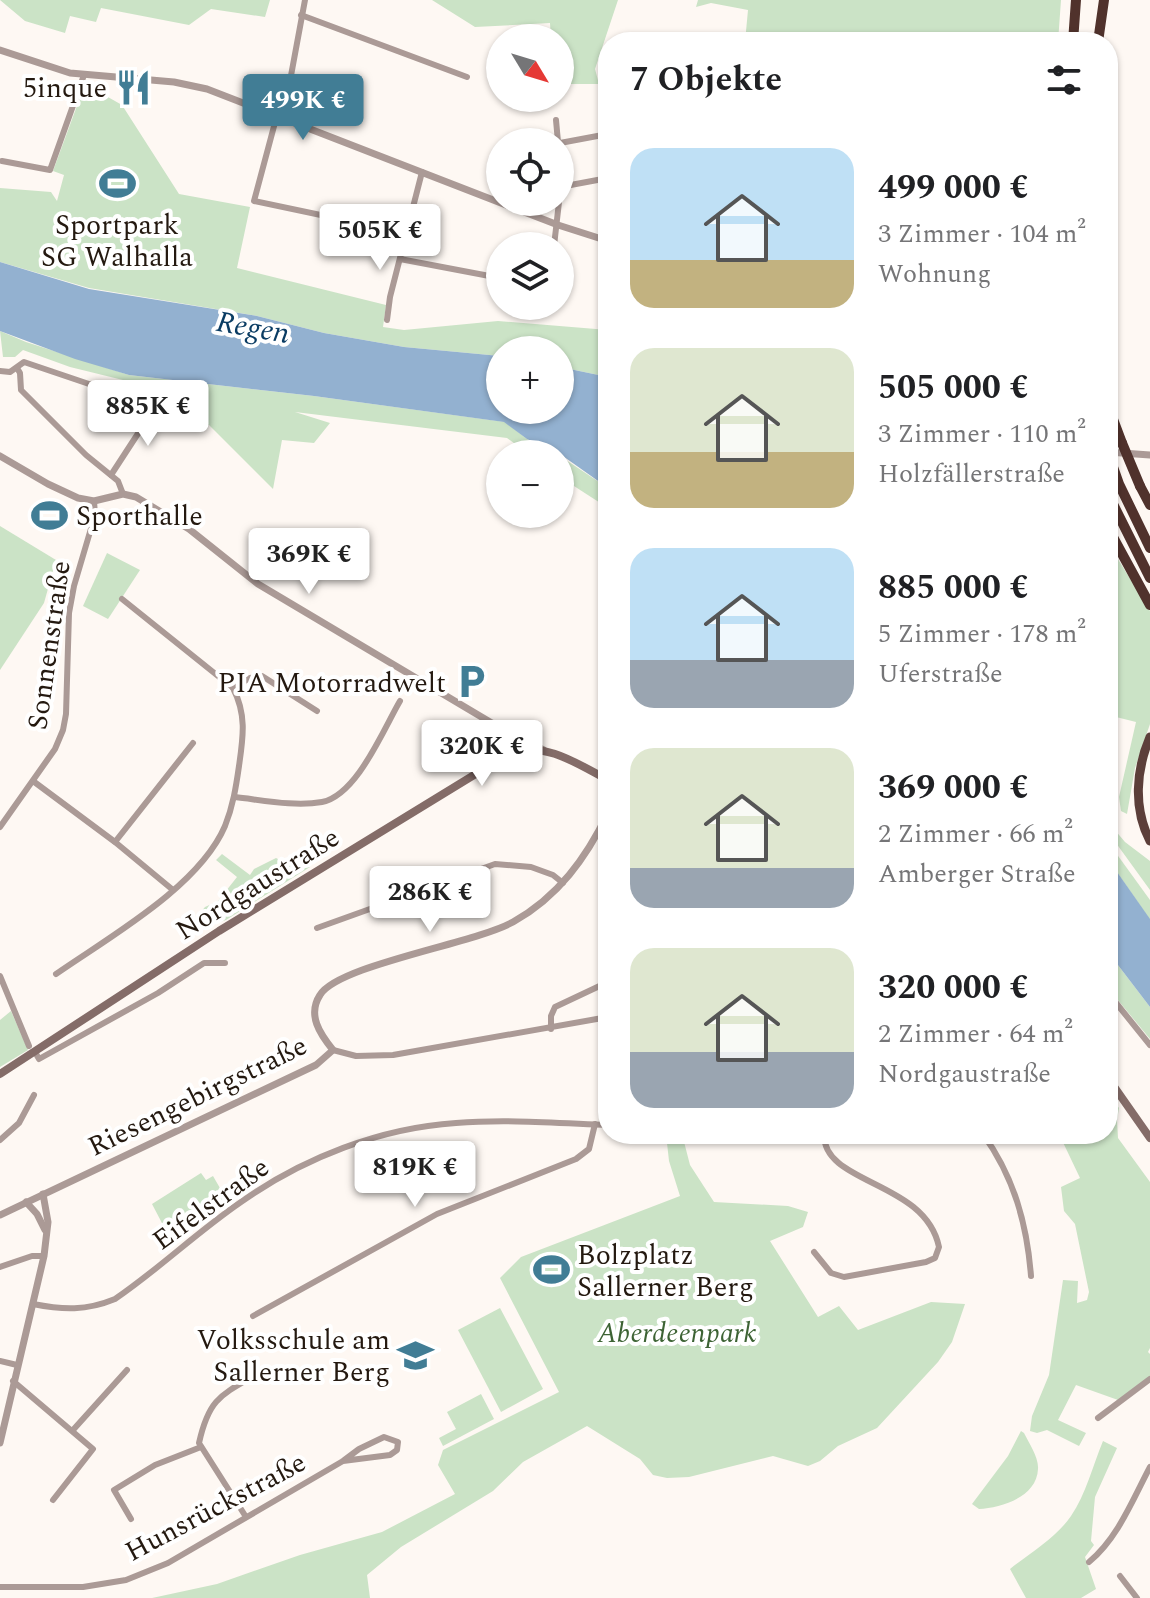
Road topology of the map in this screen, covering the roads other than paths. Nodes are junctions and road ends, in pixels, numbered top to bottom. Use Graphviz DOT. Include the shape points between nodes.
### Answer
graph roads {
  1 [pos="305,0"];
  2 [pos="1076,0"];
  3 [pos="1104,0"];
  4 [pos="301,15"];
  5 [pos="1074,32"];
  6 [pos="1099,32"];
  7 [pos="0,50"];
  8 [pos="84,75"];
  9 [pos="467,77"];
  10 [pos="277,115"];
  11 [pos="556,120"];
  12 [pos="557,128"];
  13 [pos="598,136"];
  14 [pos="574,140"];
  15 [pos="2,161"];
  16 [pos="422,172"];
  17 [pos="598,180"];
  18 [pos="574,184"];
  19 [pos="558,216"];
  20 [pos="558,225"];
  21 [pos="557,232"];
  22 [pos="406,233"];
  23 [pos="598,238"];
  24 [pos="400,259"];
  25 [pos="486,275"];
  26 [pos="387,320"];
  27 [pos="17,368"];
  28 [pos="0,371"];
  29 [pos="1118,432"];
  30 [pos="1118,453"];
  31 [pos="1150,455"];
  32 [pos="0,456"];
  33 [pos="111,475"];
  34 [pos="1118,481"];
  35 [pos="123,494"];
  36 [pos="94,501"];
  37 [pos="1150,505"];
  38 [pos="1118,514"];
  39 [pos="1118,546"];
  40 [pos="1150,548"];
  41 [pos="1150,578"];
  42 [pos="122,599"];
  43 [pos="1150,605"];
  44 [pos="233,688"];
  45 [pos="400,701"];
  46 [pos="317,711"];
  47 [pos="490,722"];
  48 [pos="1150,737"];
  49 [pos="193,743"];
  50 [pos="544,750"];
  51 [pos="495,761"];
  52 [pos="598,775"];
  53 [pos="33,781"];
  54 [pos="235,797"];
  55 [pos="0,827"];
  56 [pos="598,831"];
  57 [pos="1150,841"];
  58 [pos="115,842"];
  59 [pos="563,883"];
  60 [pos="173,890"];
  61 [pos="317,928"];
  62 [pos="225,963"];
  63 [pos="56,974"];
  64 [pos="0,976"];
  65 [pos="598,987"];
  66 [pos="1118,1005"];
  67 [pos="598,1019"];
  68 [pos="551,1029"];
  69 [pos="1150,1045"];
  70 [pos="32,1049"];
  71 [pos="333,1050"];
  72 [pos="0,1074"];
  73 [pos="1118,1092"];
  74 [pos="34,1095"];
  75 [pos="595,1124"];
  76 [pos="598,1124"];
  77 [pos="1150,1138"];
  78 [pos="0,1140"];
  79 [pos="825,1144"];
  80 [pos="990,1144"];
  81 [pos="43,1194"];
  82 [pos="26,1202"];
  83 [pos="0,1215"];
  84 [pos="46,1232"];
  85 [pos="814,1252"];
  86 [pos="44,1256"];
  87 [pos="0,1267"];
  88 [pos="1031,1276"];
  89 [pos="33,1304"];
  90 [pos="253,1316"];
  91 [pos="0,1361"];
  92 [pos="17,1365"];
  93 [pos="127,1370"];
  94 [pos="259,1373"];
  95 [pos="1150,1379"];
  96 [pos="13,1381"];
  97 [pos="1098,1418"];
  98 [pos="73,1430"];
  99 [pos="0,1443"];
  100 [pos="201,1447"];
  101 [pos="343,1461"];
  102 [pos="1150,1467"];
  103 [pos="53,1500"];
  104 [pos="246,1517"];
  105 [pos="131,1519"];
  106 [pos="1089,1562"];
  107 [pos="1120,1576"];
  108 [pos="0,1588"];
  109 [pos="1137,1598"];
  1 -- 4 [label="street"];
  2 -- 5 [label="highway"];
  3 -- 6 [label="highway"];
  4 -- 9 [label="street"];
  4 -- 10 [label="street" via="290,81"];
  7 -- 8 [label="street"];
  8 -- 10 [label="street" via="190,84"];
  8 -- 15 [label="street" via="50,170"];
  10 -- 16 [label="street"];
  10 -- 22 [label="street" via="254,201"];
  11 -- 12 [label="street"];
  13 -- 14 [label="street"];
  16 -- 20 [label="street"];
  16 -- 22 [label="street"];
  17 -- 18 [label="street"];
  19 -- 20 [label="street"];
  20 -- 21 [label="street"];
  20 -- 23 [label="street"];
  22 -- 24 [label="street"];
  24 -- 25 [label="street"];
  24 -- 26 [label="street"];
  27 -- 28 [label="street"];
  27 -- 33 [label="street" via="21,390"];
  27 -- 33 [label="street" via="24,362 139,408 139,432"];
  29 -- 37 [label="highway, bridge"];
  30 -- 31 [label="street"];
  32 -- 36 [label="street" via="61,491"];
  33 -- 35 [label="street"];
  34 -- 40 [label="highway"];
  35 -- 36 [label="street"];
  35 -- 47 [label="street" via="189,529 258,584"];
  36 -- 53 [label="street, Sonnenstraße" via="95,515 69,613 64,722 55,749"];
  38 -- 41 [label="highway"];
  39 -- 43 [label="highway"];
  42 -- 44 [label="street"];
  44 -- 46 [label="street" via="262,676"];
  44 -- 54 [label="street" via="244,721"];
  45 -- 54 [label="street" via="354,781 334,798 303,803"];
  47 -- 50 [label="street"];
  47 -- 51 [label="street" via="498,744"];
  48 -- 57 [label="highway" via="1138,795"];
  49 -- 58 [label="street"];
  50 -- 51 [label="main road, Nordgaustraße" via="519,750"];
  50 -- 52 [label="main road"];
  51 -- 70 [label="main road, Nordgaustraße"];
  53 -- 55 [label="street, Sonnenstraße"];
  53 -- 58 [label="street"];
  54 -- 60 [label="street" via="219,838"];
  56 -- 59 [label="street"];
  58 -- 60 [label="street"];
  59 -- 61 [label="street" via="531,867 495,864"];
  59 -- 71 [label="street" via="530,912 501,928 355,972 327,986 317,1000 315,1019"];
  60 -- 63 [label="street"];
  62 -- 70 [label="street" via="204,963 39,1059"];
  64 -- 70 [label="street"];
  65 -- 68 [label="street" via="555,1007"];
  66 -- 69 [label="street"];
  67 -- 68 [label="street, Riesengebirgstraße"];
  68 -- 71 [label="street, Riesengebirgstraße" via="393,1055 356,1056"];
  70 -- 72 [label="main road, Nordgaustraße"];
  71 -- 81 [label="street, Riesengebirgstraße" via="300,1073"];
  73 -- 77 [label="main road"];
  74 -- 78 [label="street" via="19,1123"];
  75 -- 76 [label="street, Eifelstraße"];
  75 -- 89 [label="street, Eifelstraße" via="453,1123 357,1143 304,1165 243,1200 115,1299 68,1310"];
  75 -- 90 [label="street" via="589,1149 576,1159 437,1214"];
  79 -- 85 [label="street" via="839,1164 909,1202 939,1247 935,1258 926,1262 844,1277 831,1273"];
  80 -- 88 [label="street" via="1015,1193"];
  81 -- 82 [label="street, Riesengebirgstraße"];
  81 -- 84 [label="street"];
  82 -- 83 [label="street, Riesengebirgstraße"];
  82 -- 84 [label="street"];
  84 -- 86 [label="street"];
  86 -- 87 [label="street"];
  86 -- 89 [label="street"];
  89 -- 92 [label="street"];
  91 -- 92 [label="street"];
  92 -- 96 [label="street"];
  93 -- 98 [label="street"];
  94 -- 100 [label="street" via="213,1404 204,1419"];
  95 -- 97 [label="street"];
  96 -- 98 [label="street"];
  96 -- 99 [label="street"];
  98 -- 103 [label="street" via="91,1445 92,1453"];
  100 -- 104 [label="street"];
  100 -- 105 [label="street" via="155,1465 114,1490"];
  101 -- 101 [label="street, Hunsrückstraße" via="390,1455 398,1442 384,1437"];
  101 -- 104 [label="street, Hunsrückstraße"];
  102 -- 106 [label="street" via="1118,1526"];
  104 -- 108 [label="street, Hunsrückstraße" via="168,1563 126,1580 83,1587"];
  107 -- 109 [label="street"];
}
